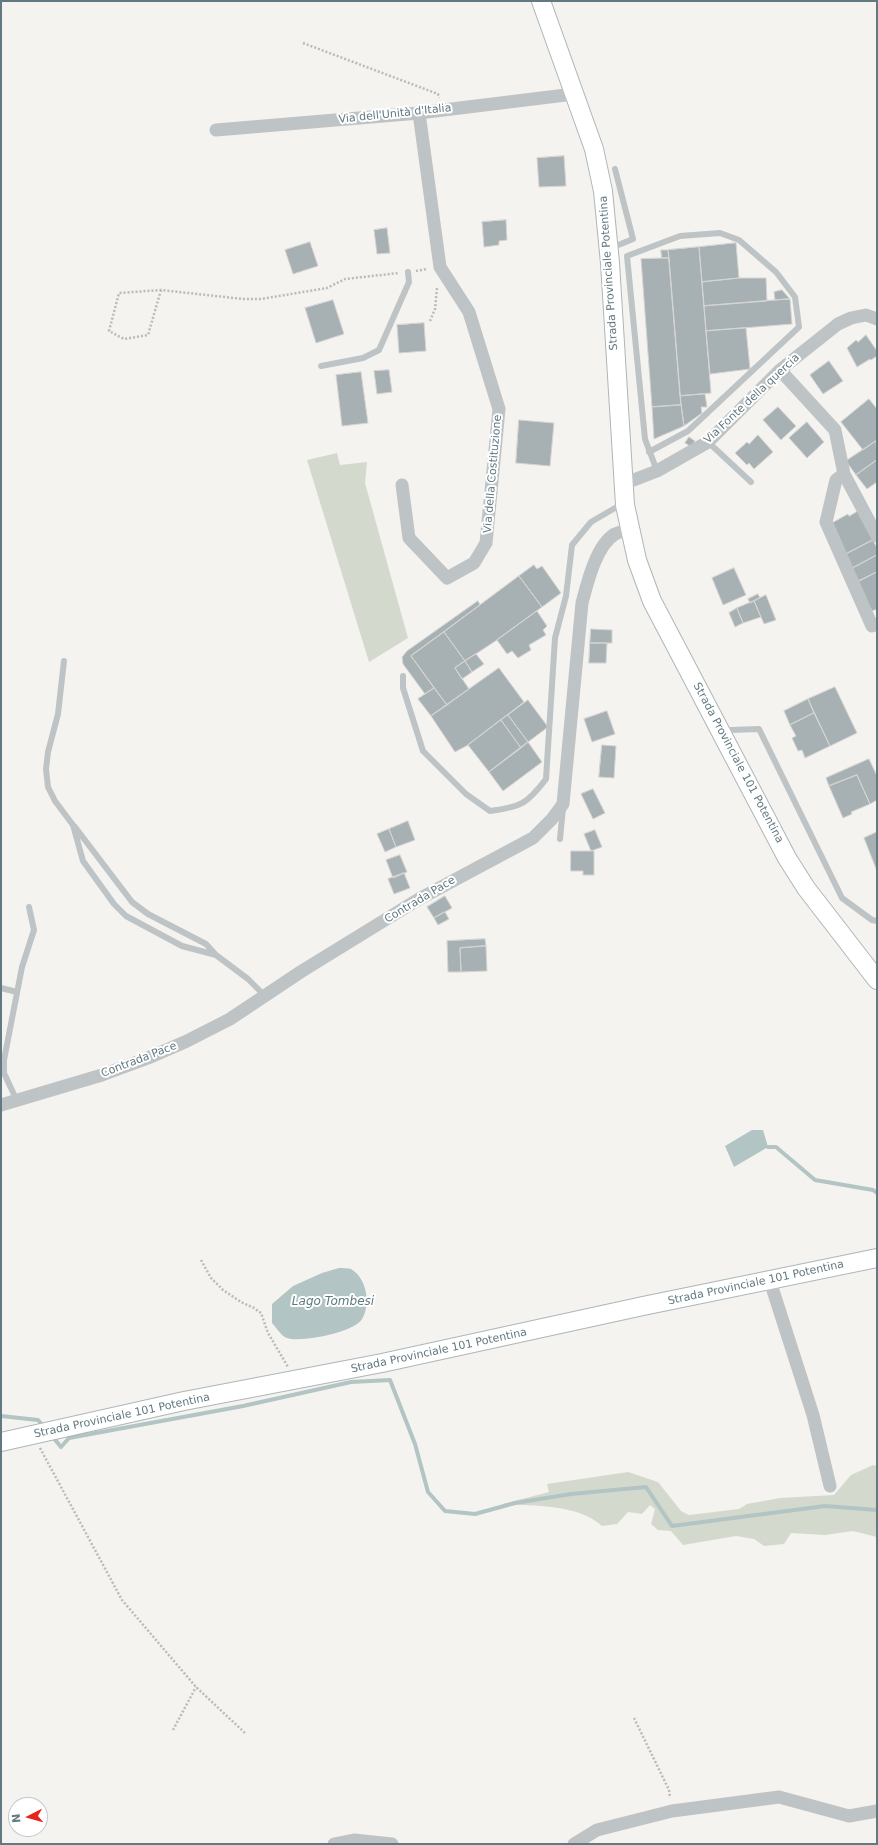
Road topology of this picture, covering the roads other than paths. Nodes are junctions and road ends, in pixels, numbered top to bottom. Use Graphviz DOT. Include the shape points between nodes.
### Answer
graph roads {
  1 [pos="541,1"];
  2 [pos="574,94"];
  3 [pos="419,112"];
  4 [pos="216,130"];
  5 [pos="615,169"];
  6 [pos="609,246"];
  7 [pos="408,272"];
  8 [pos="877,319"];
  9 [pos="321,366"];
  10 [pos="780,370"];
  11 [pos="708,442"];
  12 [pos="649,452"];
  13 [pos="657,472"];
  14 [pos="844,474"];
  15 [pos="624,482"];
  16 [pos="751,482"];
  17 [pos="402,485"];
  18 [pos="625,505"];
  19 [pos="630,530"];
  20 [pos="877,536"];
  21 [pos="877,624"];
  22 [pos="64,661"];
  23 [pos="403,676"];
  24 [pos="723,734"];
  25 [pos="563,804"];
  26 [pos="73,825"];
  27 [pos="560,839"];
  28 [pos="29,907"];
  29 [pos="877,921"];
  30 [pos="216,955"];
  31 [pos="877,980"];
  32 [pos="1,988"];
  33 [pos="17,992"];
  34 [pos="264,996"];
  35 [pos="17,1101"];
  36 [pos="1,1105"];
  37 [pos="877,1258"];
  38 [pos="770,1281"];
  39 [pos="1,1442"];
  40 [pos="830,1486"];
  41 [pos="877,1811"];
  42 [pos="334,1844"];
  43 [pos="392,1844"];
  44 [pos="574,1844"];
  1 -- 2 [label="main road, Strada Provinciale Potentina"];
  2 -- 3 [label="street, Via dell'Unità d'Italia"];
  2 -- 6 [label="main road, Strada Provinciale Potentina" via="594,149 603,191"];
  3 -- 4 [label="street, Via dell'Unità d'Italia"];
  3 -- 17 [label="street, Via della Costituzione" via="440,267 469,312 499,410 486,543 474,563 447,578 409,538"];
  5 -- 6 [label="lane" via="633,239"];
  6 -- 15 [label="main road, Strada Provinciale Potentina"];
  7 -- 9 [label="lane" via="409,282 379,350 363,358"];
  8 -- 10 [label="street, Via Fonte della quercia" via="866,315 838,324"];
  10 -- 11 [label="street, Via Fonte della quercia"];
  10 -- 14 [label="street" via="835,430"];
  11 -- 13 [label="street, Via Fonte della quercia"];
  11 -- 16 [label="lane"];
  12 -- 12 [label="lane" via="688,432 799,327 795,297 776,272 739,240 720,234 680,236 627,256 645,439"];
  12 -- 13 [label="lane"];
  13 -- 15 [label="street, Via Fonte della quercia"];
  14 -- 20 [label="street"];
  14 -- 21 [label="street" via="836,480 826,522 872,626"];
  15 -- 18 [label="main road, Strada Provinciale Potentina"];
  18 -- 19 [label="main road, Strada Provinciale Potentina"];
  18 -- 23 [label="lane" via="591,522 572,544 566,596 556,638 546,779 534,796 514,808 490,811 466,794 423,751 403,688"];
  19 -- 24 [label="main road, Strada Provinciale 101 Potentina" via="637,560 652,601"];
  19 -- 25 [label="street" via="615,534 603,547 582,603"];
  22 -- 26 [label="lane" via="58,714 46,769 48,787"];
  24 -- 29 [label="lane" via="731,730 759,729 842,898"];
  24 -- 31 [label="main road, Strada Provinciale 101 Potentina" via="787,858 806,888"];
  25 -- 27 [label="lane"];
  25 -- 34 [label="street, Contrada Pace" via="533,838 419,899"];
  26 -- 30 [label="lane" via="132,902 148,914 206,944"];
  26 -- 30 [label="lane" via="83,861 114,904 126,916 182,946"];
  28 -- 33 [label="lane" via="34,930"];
  30 -- 34 [label="lane" via="248,979"];
  32 -- 33 [label="lane"];
  33 -- 35 [label="lane" via="4,1060 4,1073"];
  34 -- 35 [label="street, Contrada Pace" via="230,1019 148,1058"];
  35 -- 36 [label="street, Contrada Pace"];
  37 -- 38 [label="main road, Strada Provinciale 101 Potentina"];
  38 -- 39 [label="main road, Strada Provinciale 101 Potentina" via="643,1306 390,1362 184,1401"];
  38 -- 40 [label="street" via="813,1415"];
  41 -- 44 [label="street" via="850,1816 779,1797 672,1811 597,1830"];
  42 -- 43 [label="street" via="354,1840"];
}
